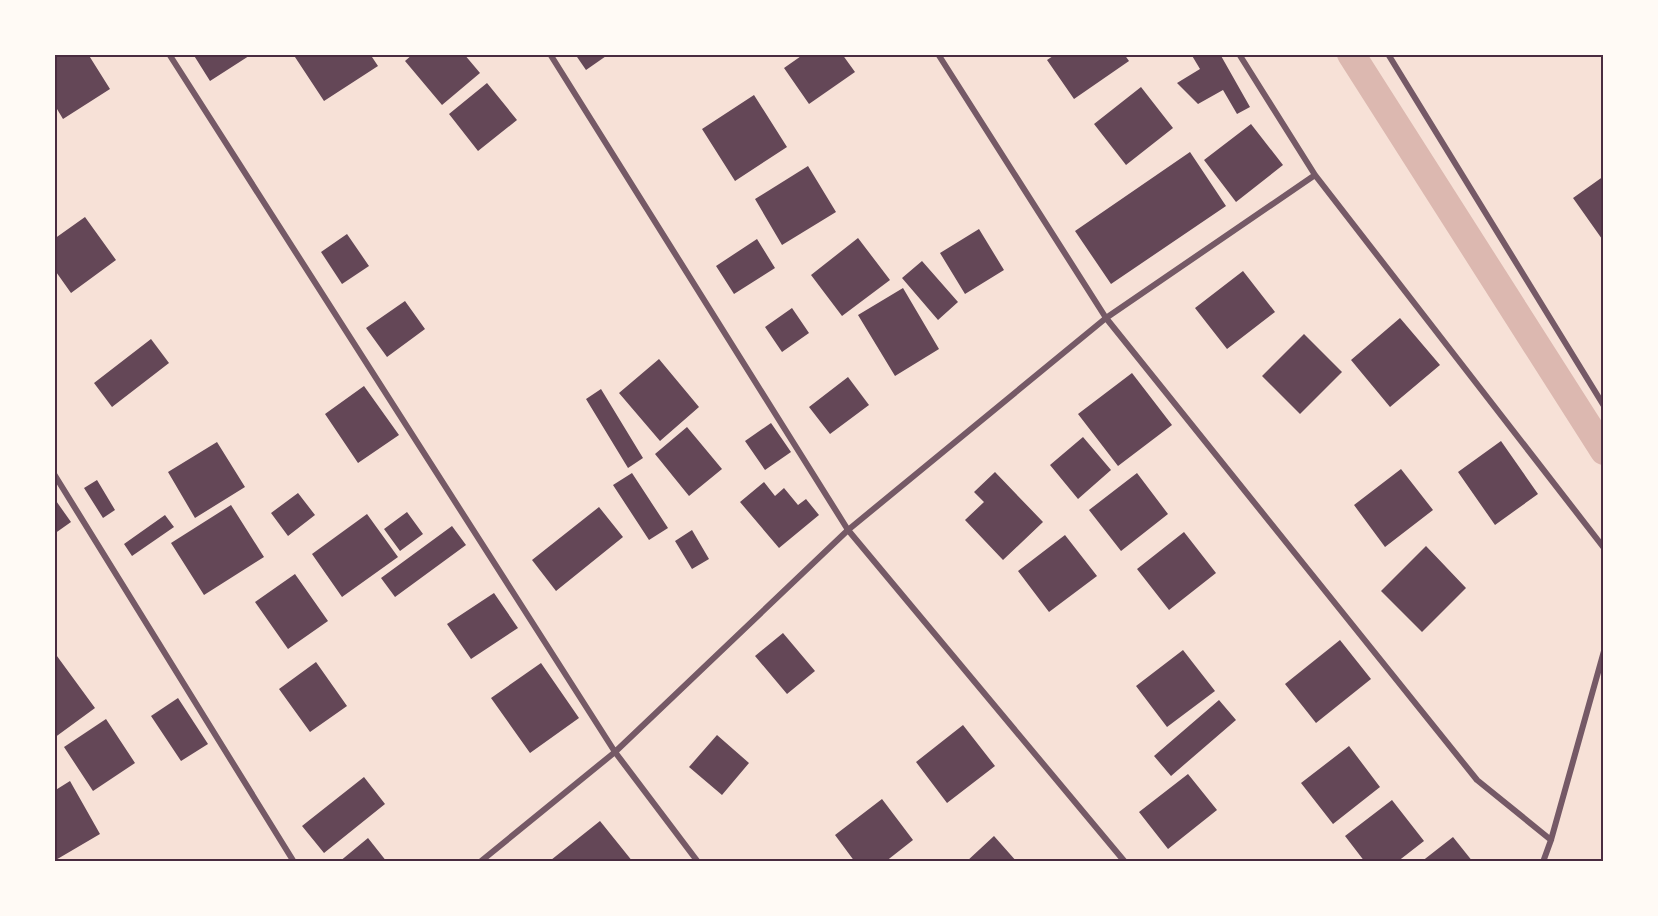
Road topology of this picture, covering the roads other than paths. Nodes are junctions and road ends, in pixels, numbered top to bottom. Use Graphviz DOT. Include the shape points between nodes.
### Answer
graph roads {
  1 [pos="169,54"];
  2 [pos="550,54"];
  3 [pos="938,54"];
  4 [pos="1239,54"];
  5 [pos="1388,54"];
  6 [pos="1315,176"];
  7 [pos="1106,318"];
  8 [pos="1604,406"];
  9 [pos="54,474"];
  10 [pos="848,530"];
  11 [pos="1604,548"];
  12 [pos="1604,651"];
  13 [pos="615,752"];
  14 [pos="1551,840"];
  15 [pos="294,862"];
  16 [pos="480,862"];
  17 [pos="698,862"];
  18 [pos="1125,862"];
  19 [pos="1543,862"];
  1 -- 13 [label="street"];
  2 -- 10 [label="street"];
  3 -- 7 [label="street"];
  4 -- 6 [label="street"];
  5 -- 8 [label="street"];
  6 -- 7 [label="street"];
  6 -- 11 [label="street"];
  7 -- 10 [label="street"];
  7 -- 14 [label="street" via="1477,780"];
  9 -- 15 [label="street"];
  10 -- 13 [label="street"];
  10 -- 18 [label="street"];
  12 -- 14 [label="street"];
  13 -- 16 [label="street"];
  13 -- 17 [label="street"];
  14 -- 19 [label="street"];
}
